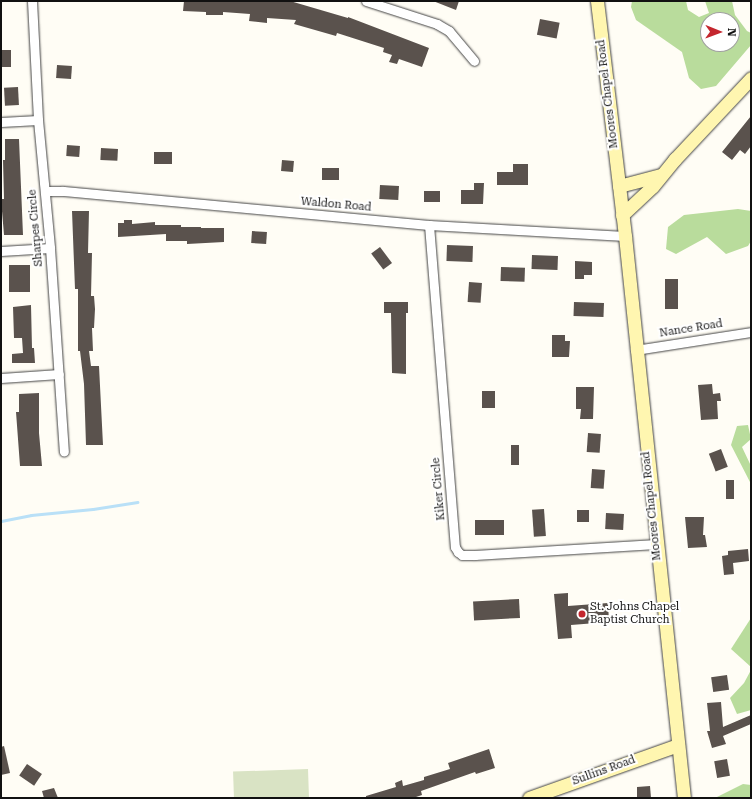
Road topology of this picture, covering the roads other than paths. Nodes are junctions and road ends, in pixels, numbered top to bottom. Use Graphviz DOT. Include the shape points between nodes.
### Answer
graph roads {
  1 [pos="32,1"];
  2 [pos="366,1"];
  3 [pos="597,1"];
  4 [pos="474,62"];
  5 [pos="751,78"];
  6 [pos="38,120"];
  7 [pos="1,122"];
  8 [pos="661,175"];
  9 [pos="618,186"];
  10 [pos="45,191"];
  11 [pos="622,215"];
  12 [pos="429,225"];
  13 [pos="624,236"];
  14 [pos="50,248"];
  15 [pos="1,251"];
  16 [pos="751,332"];
  17 [pos="635,350"];
  18 [pos="59,374"];
  19 [pos="1,378"];
  20 [pos="64,452"];
  21 [pos="656,544"];
  22 [pos="678,745"];
  23 [pos="529,798"];
  24 [pos="684,798"];
  1 -- 6 [label="street, Sharpes Circle"];
  2 -- 4 [label="street" via="437,24 449,31"];
  3 -- 9 [label="main road, Moores Chapel Road"];
  5 -- 8 [label="main road"];
  6 -- 7 [label="street"];
  6 -- 10 [label="street, Sharpes Circle"];
  8 -- 9 [label="main road"];
  8 -- 11 [label="main road"];
  9 -- 11 [label="main road, Moores Chapel Road"];
  10 -- 12 [label="street, Waldon Road"];
  10 -- 14 [label="street, Sharpes Circle"];
  11 -- 13 [label="main road, Moores Chapel Road"];
  12 -- 13 [label="street, Waldon Road"];
  12 -- 21 [label="street, Kiker Circle" via="455,547 458,552 462,555 482,555"];
  13 -- 17 [label="main road, Moores Chapel Road"];
  14 -- 15 [label="street"];
  14 -- 18 [label="street, Sharpes Circle"];
  16 -- 17 [label="street, Nance Road"];
  17 -- 21 [label="main road, Moores Chapel Road"];
  18 -- 19 [label="street"];
  18 -- 20 [label="street, Sharpes Circle"];
  21 -- 22 [label="main road, Moores Chapel Road"];
  22 -- 23 [label="main road, Sullins Road"];
  22 -- 24 [label="main road, Moores Chapel Road"];
}
